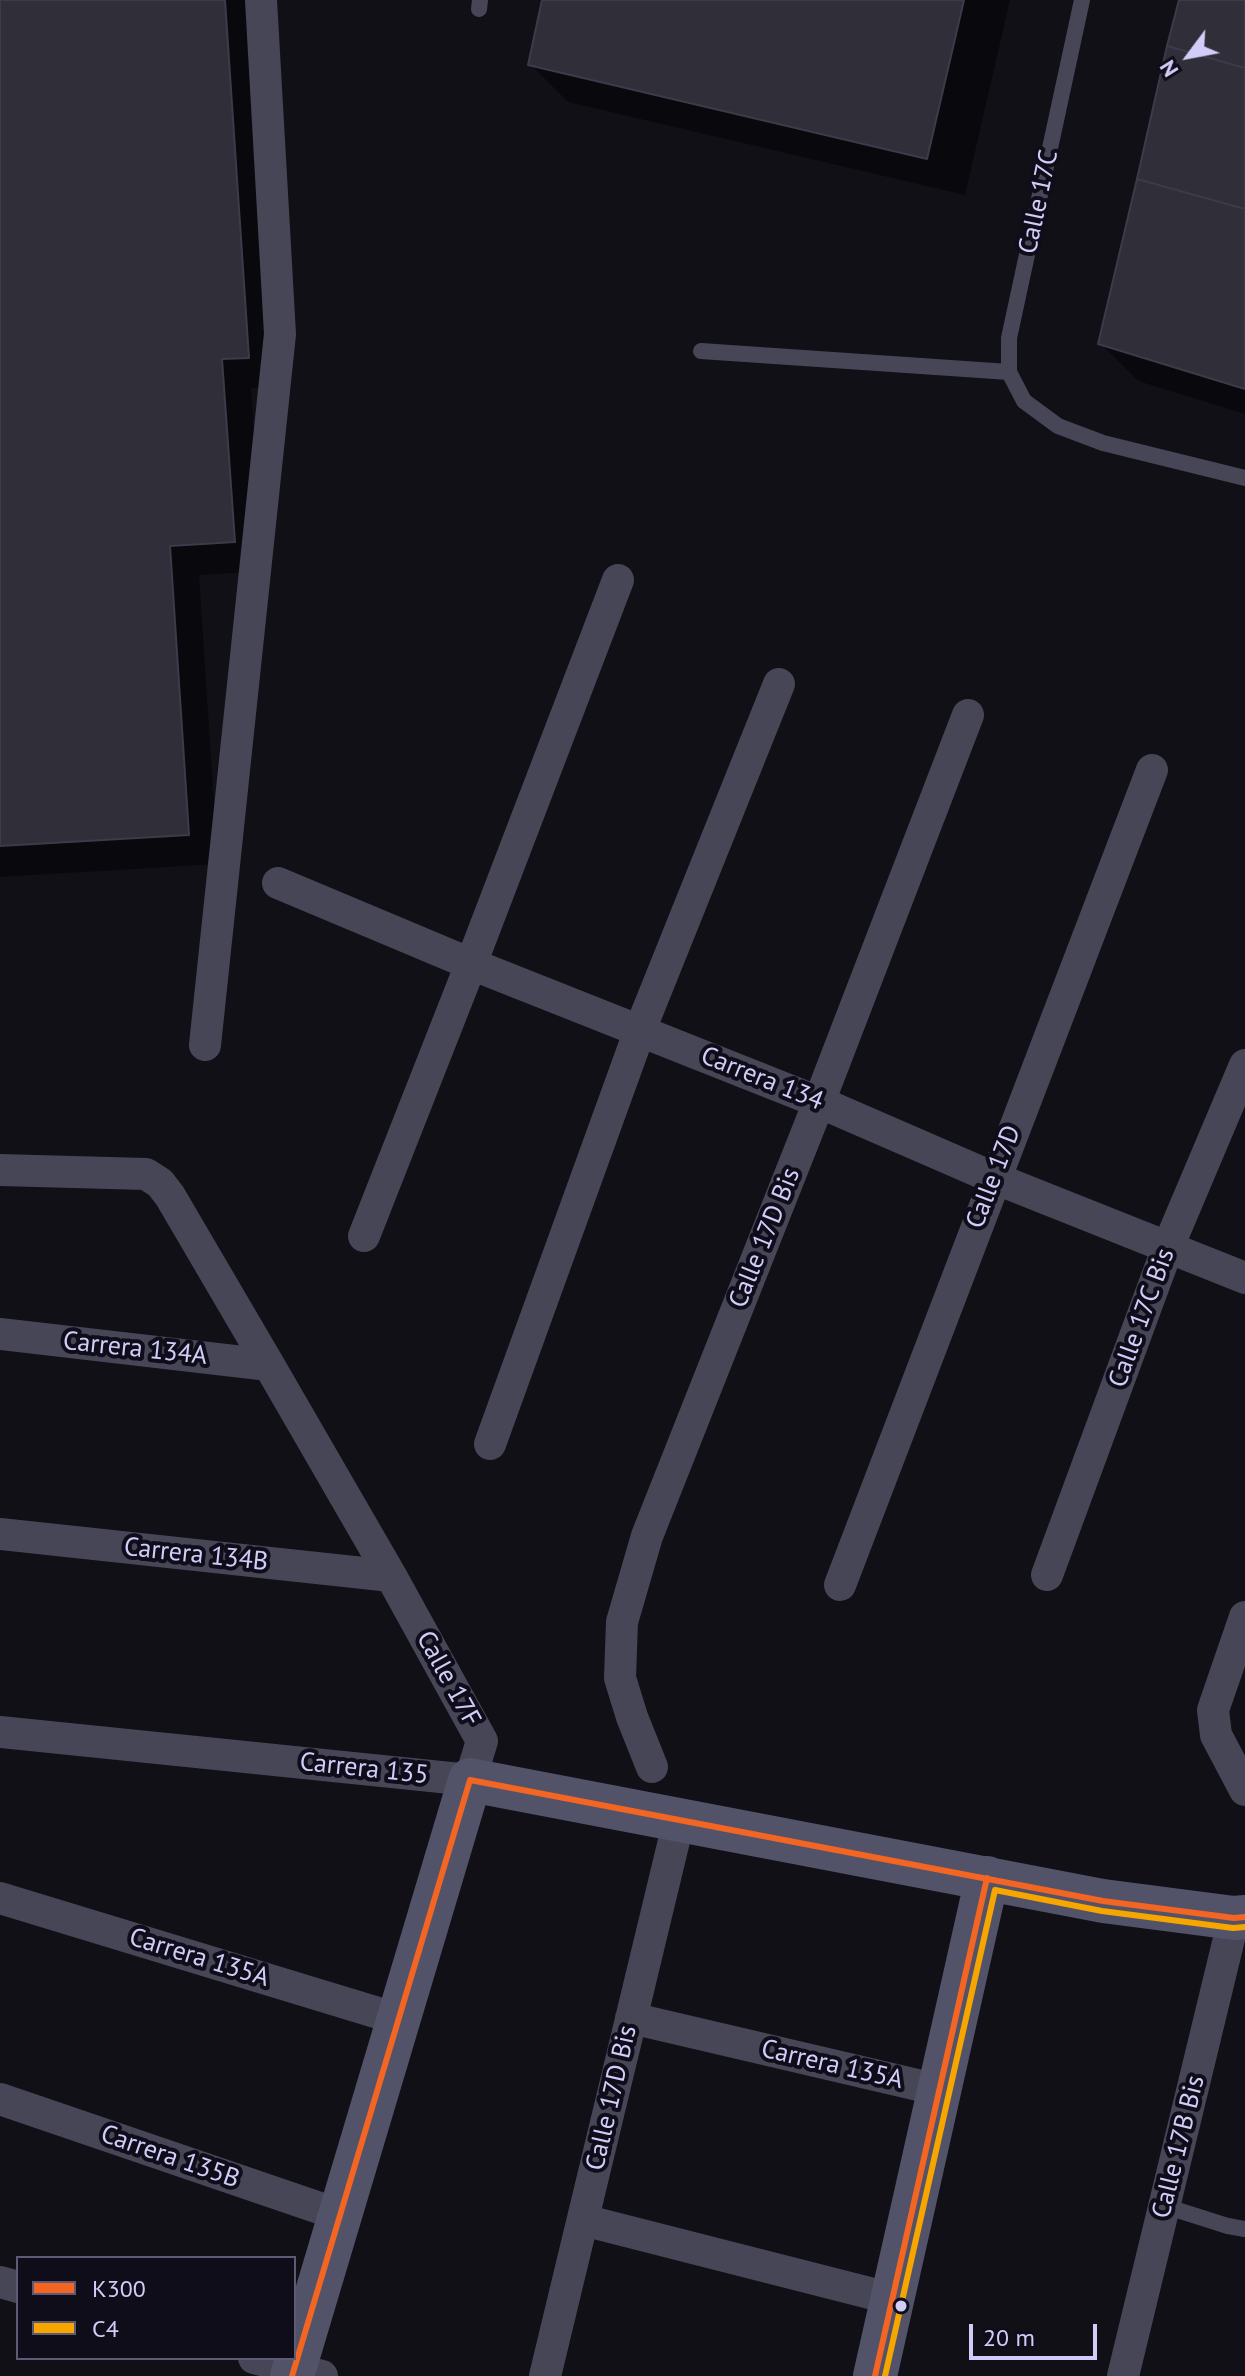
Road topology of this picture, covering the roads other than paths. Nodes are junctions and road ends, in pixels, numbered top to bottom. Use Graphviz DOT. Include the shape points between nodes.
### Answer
graph roads {
  1 [pos="261,0"];
  2 [pos="1082,0"];
  3 [pos="701,351"];
  4 [pos="1009,372"];
  5 [pos="1245,478"];
  6 [pos="618,580"];
  7 [pos="779,684"];
  8 [pos="968,715"];
  9 [pos="1152,770"];
  10 [pos="278,883"];
  11 [pos="471,964"];
  12 [pos="640,1030"];
  13 [pos="205,1045"];
  14 [pos="1245,1065"];
  15 [pos="819,1102"];
  16 [pos="0,1170"];
  17 [pos="994,1178"];
  18 [pos="364,1236"];
  19 [pos="1168,1247"];
  20 [pos="1245,1278"];
  21 [pos="0,1334"];
  22 [pos="269,1365"];
  23 [pos="490,1444"];
  24 [pos="0,1534"];
  25 [pos="1047,1575"];
  26 [pos="391,1576"];
  27 [pos="840,1585"];
  28 [pos="1245,1617"];
  29 [pos="0,1732"];
  30 [pos="652,1767"];
  31 [pos="470,1780"];
  32 [pos="1245,1790"];
  33 [pos="679,1820"];
  34 [pos="987,1878"];
  35 [pos="0,1898"];
  36 [pos="1240,1917"];
  37 [pos="631,2018"];
  38 [pos="398,2019"];
  39 [pos="939,2090"];
  40 [pos="0,2099"];
  41 [pos="1165,2206"];
  42 [pos="340,2215"];
  43 [pos="583,2220"];
  44 [pos="1245,2229"];
  45 [pos="893,2299"];
  46 [pos="296,2351"];
  47 [pos="545,2376"];
  48 [pos="875,2376"];
  49 [pos="1123,2376"];
  1 -- 13 [label="street" via="280,334"];
  2 -- 4 [label="lane, Calle 17C" via="1009,338"];
  3 -- 4 [label="lane"];
  4 -- 5 [label="lane, Calle 17C" via="1024,401 1058,426 1103,443"];
  6 -- 11 [label="street"];
  7 -- 12 [label="street"];
  8 -- 15 [label="street, Calle 17D Bis"];
  9 -- 17 [label="street, Calle 17D"];
  10 -- 11 [label="street, Carrera 134"];
  11 -- 12 [label="street, Carrera 134"];
  11 -- 18 [label="street"];
  12 -- 15 [label="street, Carrera 134"];
  12 -- 23 [label="street"];
  14 -- 19 [label="street, Calle 17C Bis"];
  15 -- 17 [label="street, Carrera 134"];
  15 -- 30 [label="street, Calle 17D Bis" via="647,1536 622,1622 620,1678"];
  16 -- 22 [label="street, Calle 17F" via="146,1174 160,1183"];
  17 -- 19 [label="street, Carrera 134"];
  17 -- 27 [label="street, Calle 17D"];
  19 -- 20 [label="street, Carrera 134"];
  19 -- 25 [label="street, Calle 17C Bis"];
  21 -- 22 [label="street, Carrera 134A"];
  22 -- 26 [label="street, Calle 17F"];
  24 -- 26 [label="street, Carrera 134B"];
  26 -- 31 [label="street, Calle 17F" via="482,1741"];
  28 -- 32 [label="street" via="1213,1710 1216,1735"];
  29 -- 31 [label="street, Carrera 135"];
  31 -- 33 [label="street, Carrera 135"];
  31 -- 38 [label="street, Calle 17F"];
  33 -- 34 [label="street, Carrera 135"];
  33 -- 37 [label="street, Calle 17D Bis"];
  34 -- 36 [label="street, Carrera 135" via="1103,1901"];
  34 -- 39 [label="street"];
  35 -- 38 [label="street, Carrera 135A"];
  36 -- 41 [label="street, Calle 17B Bis"];
  37 -- 39 [label="street, Carrera 135A"];
  37 -- 43 [label="street, Calle 17D Bis"];
  38 -- 42 [label="street, Calle 17F"];
  39 -- 45 [label="street"];
  40 -- 42 [label="street, Carrera 135B"];
  41 -- 44 [label="lane"];
  41 -- 49 [label="street, Calle 17B Bis"];
  42 -- 46 [label="street, Calle 17F"];
  43 -- 45 [label="street"];
  43 -- 47 [label="street, Calle 17D Bis"];
  45 -- 48 [label="street"];
}
